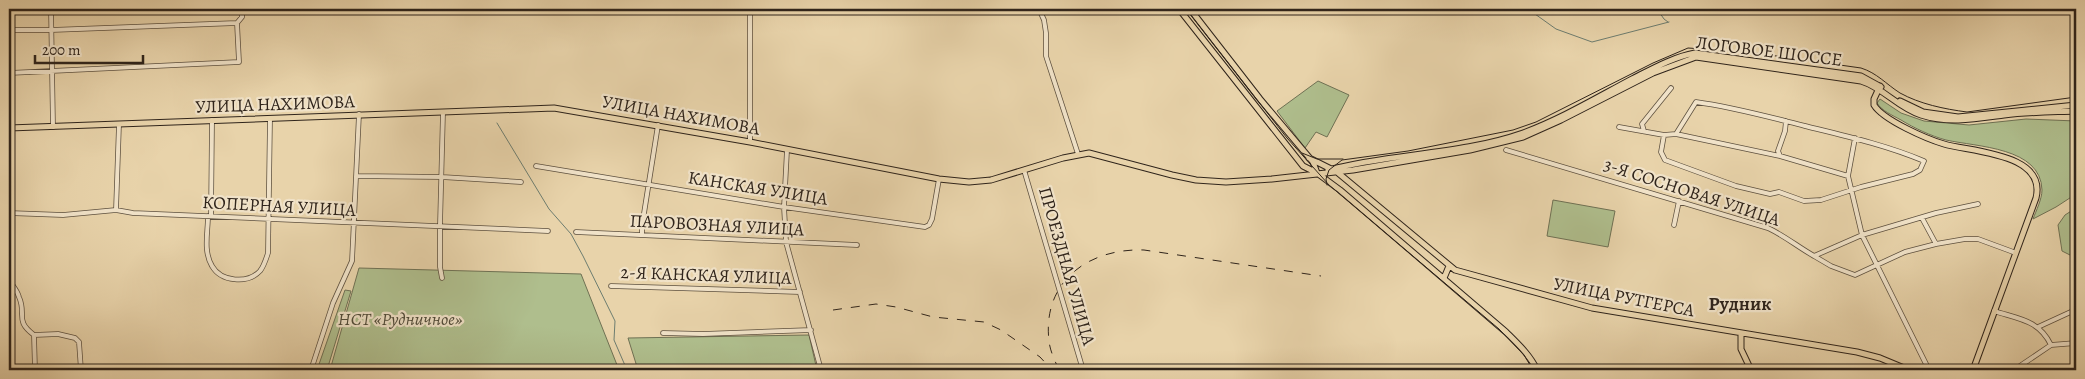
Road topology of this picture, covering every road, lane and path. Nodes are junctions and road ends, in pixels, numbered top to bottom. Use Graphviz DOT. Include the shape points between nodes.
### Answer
graph roads {
  1 [pos="51,9"];
  2 [pos="242,9"];
  3 [pos="750,9"];
  4 [pos="1039,9"];
  5 [pos="1179,9"];
  6 [pos="1190,9"];
  7 [pos="237,23"];
  8 [pos="9,30"];
  9 [pos="51,30"];
  10 [pos="52,70"];
  11 [pos="9,73"];
  12 [pos="1879,87"];
  13 [pos="1671,88"];
  14 [pos="2076,105"];
  15 [pos="2076,111"];
  16 [pos="443,112"];
  17 [pos="358,114"];
  18 [pos="270,118"];
  19 [pos="212,120"];
  20 [pos="1786,121"];
  21 [pos="119,124"];
  22 [pos="658,125"];
  23 [pos="54,126"];
  24 [pos="1619,127"];
  25 [pos="9,128"];
  26 [pos="1644,131"];
  27 [pos="1676,134"];
  28 [pos="1664,135"];
  29 [pos="1855,138"];
  30 [pos="750,142"];
  31 [pos="787,150"];
  32 [pos="1506,150"];
  33 [pos="1078,154"];
  34 [pos="1780,156"];
  35 [pos="1310,158"];
  36 [pos="536,166"];
  37 [pos="1024,170"];
  38 [pos="1335,171"];
  39 [pos="1318,173"];
  40 [pos="356,176"];
  41 [pos="1848,176"];
  42 [pos="442,177"];
  43 [pos="938,179"];
  44 [pos="521,182"];
  45 [pos="649,185"];
  46 [pos="1851,190"];
  47 [pos="1679,200"];
  48 [pos="1978,204"];
  49 [pos="784,207"];
  50 [pos="116,210"];
  51 [pos="9,213"];
  52 [pos="210,216"];
  53 [pos="1922,218"];
  54 [pos="269,220"];
  55 [pos="354,224"];
  56 [pos="440,225"];
  57 [pos="1674,226"];
  58 [pos="548,231"];
  59 [pos="576,232"];
  60 [pos="642,234"];
  61 [pos="1862,235"];
  62 [pos="786,242"];
  63 [pos="1936,244"];
  64 [pos="857,245"];
  65 [pos="2016,253"];
  66 [pos="1814,256"];
  67 [pos="1876,265"];
  68 [pos="1449,266"];
  69 [pos="442,278"];
  70 [pos="1444,278"];
  71 [pos="9,280"];
  72 [pos="611,286"];
  73 [pos="800,292"];
  74 [pos="2075,310"];
  75 [pos="1994,311"];
  76 [pos="2038,327"];
  77 [pos="811,330"];
  78 [pos="664,333"];
  79 [pos="1741,333"];
  80 [pos="34,335"];
  81 [pos="2076,343"];
  82 [pos="2052,345"];
  83 [pos="35,370"];
  84 [pos="81,370"];
  85 [pos="311,370"];
  86 [pos="821,370"];
  87 [pos="1082,370"];
  88 [pos="1537,370"];
  89 [pos="1751,370"];
  90 [pos="1909,370"];
  91 [pos="1929,370"];
  92 [pos="1973,370"];
  93 [pos="2014,370"];
  1 -- 9 [label="street"];
  2 -- 7 [label="street" via="242,17"];
  3 -- 30 [label="street"];
  4 -- 33 [label="street" via="1046,33 1046,56"];
  5 -- 39 [label="main road" via="1303,166"];
  6 -- 35 [label="main road"];
  7 -- 9 [label="street"];
  7 -- 10 [label="street" via="239,62"];
  8 -- 9 [label="street"];
  9 -- 10 [label="street"];
  10 -- 11 [label="street"];
  10 -- 23 [label="street"];
  12 -- 14 [label="main road, ЛОГОВОЕ ШОССЕ" via="1912,108 1958,117"];
  12 -- 15 [label="main road, ЛОГОВОЕ ШОССЕ" via="1912,112 1944,120 1969,121 2016,114"];
  12 -- 38 [label="main road, ЛОГОВОЕ ШОССЕ" via="1845,78 1696,57 1653,73 1523,137 1470,150"];
  12 -- 65 [label="main road" via="1874,105 1895,122 1944,144 2002,157 2030,172 2037,193"];
  13 -- 26 [label="street" via="1642,124"];
  16 -- 17 [label="main road, УЛИЦА НАХИМОВА"];
  16 -- 22 [label="main road, УЛИЦА НАХИМОВА" via="554,108"];
  16 -- 42 [label="street"];
  17 -- 18 [label="main road, УЛИЦА НАХИМОВА"];
  17 -- 40 [label="street"];
  18 -- 19 [label="main road, УЛИЦА НАХИМОВА"];
  18 -- 54 [label="street"];
  19 -- 21 [label="main road, УЛИЦА НАХИМОВА"];
  19 -- 52 [label="street"];
  20 -- 27 [label="street" via="1696,102"];
  20 -- 29 [label="street"];
  20 -- 34 [label="street" via="1778,151"];
  21 -- 23 [label="main road, УЛИЦА НАХИМОВА"];
  21 -- 50 [label="street"];
  22 -- 30 [label="main road, УЛИЦА НАХИМОВА"];
  22 -- 45 [label="street"];
  23 -- 25 [label="main road, УЛИЦА НАХИМОВА"];
  24 -- 26 [label="street"];
  26 -- 28 [label="street"];
  27 -- 28 [label="street"];
  27 -- 34 [label="street"];
  28 -- 46 [label="street" via="1661,152 1665,160 1736,186 1770,194 1779,192 1804,200 1821,200"];
  29 -- 41 [label="street"];
  29 -- 46 [label="street" via="1924,161 1920,170 1913,174"];
  30 -- 31 [label="main road, УЛИЦА НАХИМОВА"];
  31 -- 43 [label="main road, УЛИЦА НАХИМОВА"];
  31 -- 49 [label="street"];
  32 -- 47 [label="street, 3-Я СОСНОВАЯ УЛИЦА"];
  33 -- 37 [label="main road, УЛИЦА НАХИМОВА"];
  33 -- 39 [label="main road, УЛИЦА НАХИМОВА" via="1089,153 1196,180 1246,182"];
  34 -- 41 [label="street"];
  35 -- 38 [label="main road, УЛИЦА РУТГЕРСА"];
  35 -- 39 [label="main road"];
  36 -- 45 [label="street, КАНСКАЯ УЛИЦА"];
  37 -- 43 [label="main road, УЛИЦА НАХИМОВА" via="982,181"];
  37 -- 87 [label="street, ПРОЕЗДНАЯ УЛИЦА"];
  38 -- 39 [label="main road, УЛИЦА НАХИМОВА"];
  38 -- 68 [label="main road, УЛИЦА РУТГЕРСА"];
  39 -- 70 [label="main road"];
  40 -- 42 [label="street"];
  40 -- 55 [label="street"];
  41 -- 46 [label="street"];
  42 -- 44 [label="street"];
  42 -- 56 [label="street"];
  43 -- 49 [label="street, КАНСКАЯ УЛИЦА" via="932,219 925,227"];
  45 -- 49 [label="street, КАНСКАЯ УЛИЦА"];
  45 -- 60 [label="street"];
  46 -- 61 [label="street"];
  47 -- 57 [label="street"];
  47 -- 66 [label="street, 3-Я СОСНОВАЯ УЛИЦА" via="1768,228"];
  48 -- 53 [label="street"];
  49 -- 62 [label="street"];
  50 -- 51 [label="street, КОПЕРНАЯ УЛИЦА" via="63,215"];
  50 -- 52 [label="street, КОПЕРНАЯ УЛИЦА"];
  52 -- 54 [label="street, КОПЕРНАЯ УЛИЦА"];
  52 -- 54 [label="street" via="207,253 212,266 228,279 236,280 248,278 262,269 268,253"];
  53 -- 61 [label="street"];
  53 -- 63 [label="street"];
  54 -- 55 [label="street, КОПЕРНАЯ УЛИЦА"];
  55 -- 56 [label="street, КОПЕРНАЯ УЛИЦА"];
  55 -- 85 [label="street" via="352,262 333,303"];
  56 -- 58 [label="street, КОПЕРНАЯ УЛИЦА"];
  56 -- 69 [label="street"];
  59 -- 60 [label="street, ПАРОВОЗНАЯ УЛИЦА"];
  60 -- 62 [label="street, ПАРОВОЗНАЯ УЛИЦА"];
  61 -- 66 [label="street"];
  61 -- 67 [label="street"];
  62 -- 64 [label="street, ПАРОВОЗНАЯ УЛИЦА"];
  62 -- 73 [label="street"];
  63 -- 65 [label="street" via="1978,239"];
  63 -- 67 [label="street"];
  65 -- 75 [label="main road"];
  66 -- 67 [label="street, 3-Я СОСНОВАЯ УЛИЦА" via="1855,275"];
  67 -- 91 [label="street"];
  68 -- 70 [label="main road"];
  68 -- 79 [label="main road, УЛИЦА РУТГЕРСА" via="1592,308"];
  70 -- 88 [label="main road" via="1516,341"];
  71 -- 80 [label="street" via="20,297 22,323"];
  72 -- 73 [label="street, 2-Я КАНСКАЯ УЛИЦА"];
  73 -- 77 [label="street"];
  74 -- 76 [label="street"];
  75 -- 76 [label="street"];
  75 -- 92 [label="main road"];
  76 -- 82 [label="street"];
  77 -- 78 [label="street"];
  77 -- 86 [label="street"];
  79 -- 89 [label="main road" via="1741,349"];
  79 -- 90 [label="main road, УЛИЦА РУТГЕРСА" via="1865,354"];
  80 -- 83 [label="street"];
  80 -- 84 [label="street" via="58,334 75,338 79,342"];
  81 -- 82 [label="street"];
  82 -- 93 [label="street"];
}
